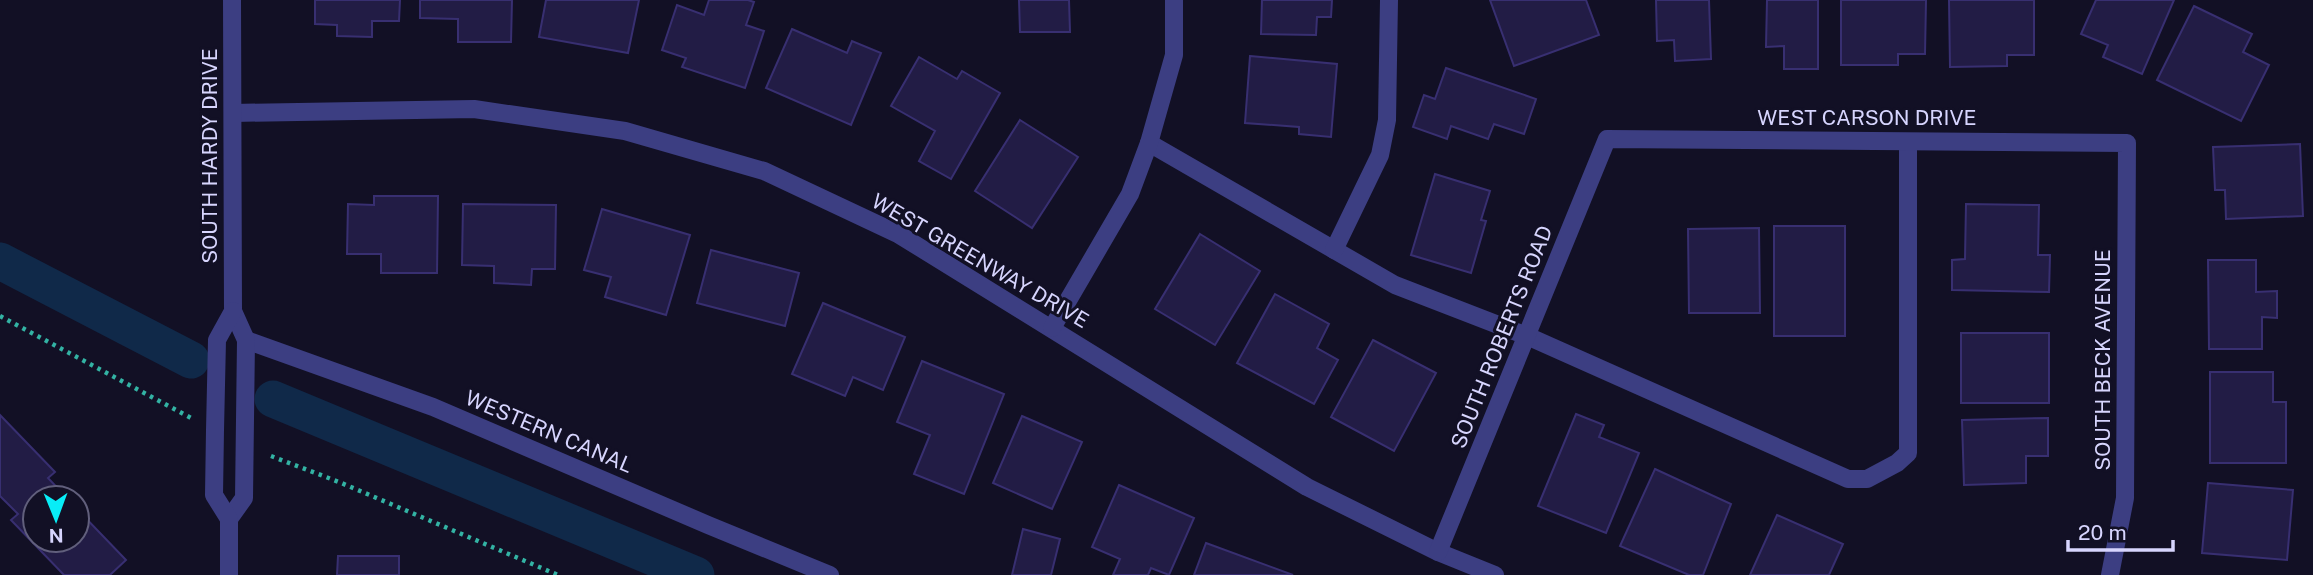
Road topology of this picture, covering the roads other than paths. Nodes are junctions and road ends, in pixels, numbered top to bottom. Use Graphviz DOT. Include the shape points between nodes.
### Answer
graph roads {
  1 [pos="232,0"];
  2 [pos="1174,0"];
  3 [pos="1389,0"];
  4 [pos="233,113"];
  5 [pos="1607,139"];
  6 [pos="1908,142"];
  7 [pos="1149,143"];
  8 [pos="2127,143"];
  9 [pos="1334,250"];
  10 [pos="233,311"];
  11 [pos="1052,328"];
  12 [pos="1527,336"];
  13 [pos="246,340"];
  14 [pos="229,519"];
  15 [pos="1438,552"];
  16 [pos="229,575"];
  17 [pos="830,575"];
  18 [pos="1494,575"];
  19 [pos="2110,575"];
  1 -- 4 [label="street, SOUTH HARDY DRIVE"];
  2 -- 7 [label="street" via="1174,55"];
  3 -- 9 [label="street" via="1387,120 1380,155"];
  4 -- 10 [label="street, SOUTH HARDY DRIVE"];
  4 -- 11 [label="street, WEST GREENWAY DRIVE" via="474,109 625,131 764,171 898,234"];
  5 -- 6 [label="street, WEST CARSON DRIVE"];
  5 -- 12 [label="street, SOUTH ROBERTS ROAD"];
  6 -- 8 [label="street, WEST CARSON DRIVE"];
  6 -- 12 [label="street" via="1908,453 1867,479 1848,480"];
  7 -- 9 [label="street"];
  7 -- 11 [label="street" via="1130,194"];
  8 -- 19 [label="street, SOUTH BECK AVENUE" via="2125,498"];
  9 -- 12 [label="street" via="1395,285"];
  10 -- 13 [label="street, SOUTH HARDY DRIVE"];
  10 -- 14 [label="street, SOUTH HARDY DRIVE" via="218,340 214,495"];
  11 -- 15 [label="street, WEST GREENWAY DRIVE" via="1307,487"];
  12 -- 15 [label="street, SOUTH ROBERTS ROAD"];
  13 -- 14 [label="street, SOUTH HARDY DRIVE" via="244,498"];
  13 -- 17 [label="street, WESTERN CANAL" via="433,407"];
  14 -- 16 [label="street, SOUTH HARDY DRIVE"];
  15 -- 18 [label="street, WEST GREENWAY DRIVE"];
}
